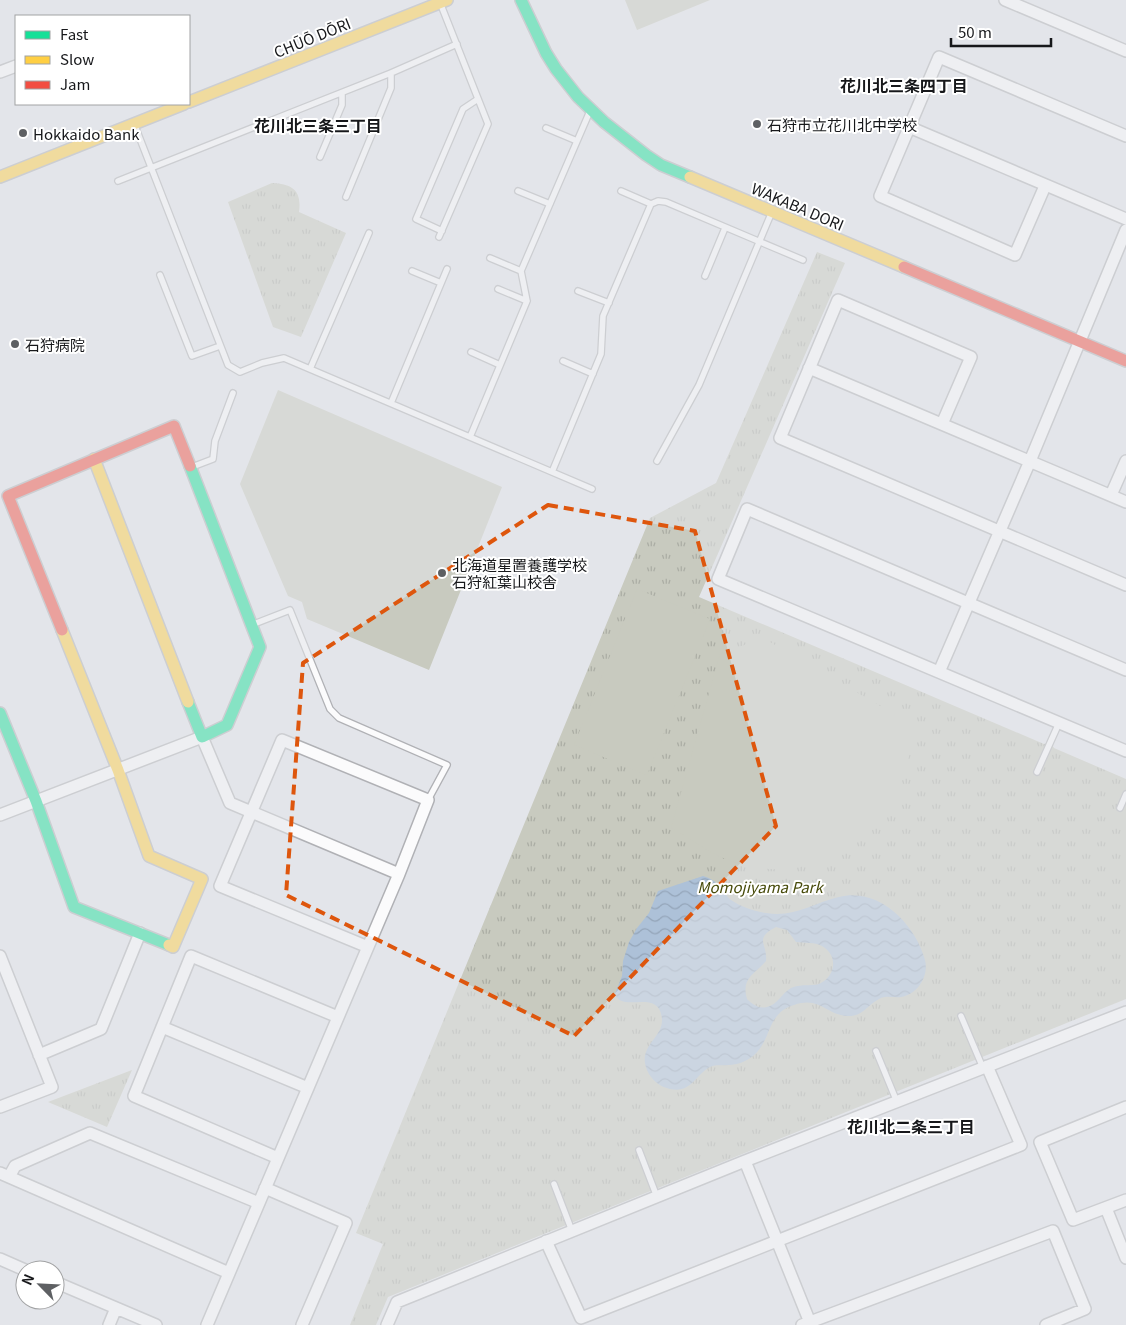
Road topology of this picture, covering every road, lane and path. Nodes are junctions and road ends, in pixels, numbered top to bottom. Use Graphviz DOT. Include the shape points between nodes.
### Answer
graph roads {
  1 [pos="521,0"];
  2 [pos="1005,0"];
  3 [pos="443,1"];
  4 [pos="457,44"];
  5 [pos="1126,51"];
  6 [pos="15,66"];
  7 [pos="0,72"];
  8 [pos="391,73"];
  9 [pos="342,93"];
  10 [pos="478,99"];
  11 [pos="190,102"];
  12 [pos="182,105"];
  13 [pos="590,109"];
  14 [pos="134,124"];
  15 [pos="909,127"];
  16 [pos="546,128"];
  17 [pos="1126,136"];
  18 [pos="577,141"];
  19 [pos="320,157"];
  20 [pos="151,169"];
  21 [pos="0,177"];
  22 [pos="118,181"];
  23 [pos="1045,186"];
  24 [pos="518,191"];
  25 [pos="621,191"];
  26 [pos="346,196"];
  27 [pos="550,204"];
  28 [pos="651,204"];
  29 [pos="772,212"];
  30 [pos="1126,219"];
  31 [pos="725,228"];
  32 [pos="1126,230"];
  33 [pos="369,233"];
  34 [pos="759,242"];
  35 [pos="490,258"];
  36 [pos="803,260"];
  37 [pos="447,269"];
  38 [pos="412,271"];
  39 [pos="521,271"];
  40 [pos="160,275"];
  41 [pos="705,276"];
  42 [pos="441,283"];
  43 [pos="498,290"];
  44 [pos="578,291"];
  45 [pos="527,301"];
  46 [pos="609,304"];
  47 [pos="1079,341"];
  48 [pos="220,346"];
  49 [pos="471,352"];
  50 [pos="1126,360"];
  51 [pos="563,361"];
  52 [pos="500,364"];
  53 [pos="809,368"];
  54 [pos="310,369"];
  55 [pos="593,374"];
  56 [pos="233,393"];
  57 [pos="391,404"];
  58 [pos="942,424"];
  59 [pos="470,437"];
  60 [pos="94,460"];
  61 [pos="1030,460"];
  62 [pos="657,461"];
  63 [pos="1126,461"];
  64 [pos="190,467"];
  65 [pos="552,472"];
  66 [pos="592,489"];
  67 [pos="1111,495"];
  68 [pos="1126,502"];
  69 [pos="1000,531"];
  70 [pos="1126,585"];
  71 [pos="969,603"];
  72 [pos="252,625"];
  73 [pos="1126,670"];
  74 [pos="939,672"];
  75 [pos="0,713"];
  76 [pos="1058,722"];
  77 [pos="202,737"];
  78 [pos="1126,751"];
  79 [pos="118,770"];
  80 [pos="1037,772"];
  81 [pos="1126,794"];
  82 [pos="428,800"];
  83 [pos="36,801"];
  84 [pos="1120,808"];
  85 [pos="251,812"];
  86 [pos="0,815"];
  87 [pos="399,874"];
  88 [pos="140,933"];
  89 [pos="368,947"];
  90 [pos="0,956"];
  91 [pos="1126,1012"];
  92 [pos="961,1016"];
  93 [pos="338,1017"];
  94 [pos="162,1027"];
  95 [pos="876,1051"];
  96 [pos="39,1055"];
  97 [pos="985,1067"];
  98 [pos="308,1088"];
  99 [pos="897,1102"];
  100 [pos="0,1107"];
  101 [pos="1126,1107"];
  102 [pos="640,1150"];
  103 [pos="278,1158"];
  104 [pos="745,1161"];
  105 [pos="4,1175"];
  106 [pos="554,1184"];
  107 [pos="265,1188"];
  108 [pos="657,1197"];
  109 [pos="1126,1200"];
  110 [pos="259,1204"];
  111 [pos="1106,1208"];
  112 [pos="572,1231"];
  113 [pos="777,1240"];
  114 [pos="546,1242"];
  115 [pos="1126,1258"];
  116 [pos="0,1259"];
  117 [pos="15,1265"];
  118 [pos="230,1273"];
  119 [pos="65,1286"];
  120 [pos="116,1308"];
  121 [pos="807,1324"];
  122 [pos="109,1325"];
  123 [pos="156,1325"];
  124 [pos="207,1325"];
  125 [pos="302,1325"];
  126 [pos="387,1325"];
  127 [pos="1046,1325"];
  1 -- 13 [label="street, WAKABA DORI" via="555,69"];
  2 -- 5 [label="street"];
  3 -- 4 [label="lane"];
  3 -- 11 [label="street, CHŪŌ DŌRI"];
  4 -- 8 [label="lane"];
  4 -- 10 [label="lane"];
  6 -- 7 [label="street"];
  8 -- 9 [label="lane"];
  8 -- 26 [label="lane" via="391,88"];
  9 -- 19 [label="lane" via="342,105"];
  9 -- 20 [label="lane"];
  10 -- 10 [label="lane" via="488,124 441,234 416,219 463,109"];
  12 -- 14 [label="street"];
  13 -- 18 [label="lane"];
  13 -- 29 [label="street, WAKABA DORI" via="624,140 661,165"];
  14 -- 20 [label="lane"];
  14 -- 21 [label="street"];
  15 -- 17 [label="street" via="939,57"];
  15 -- 23 [label="street"];
  15 -- 23 [label="street" via="880,196 1015,255"];
  16 -- 18 [label="lane"];
  18 -- 27 [label="lane"];
  20 -- 22 [label="lane"];
  20 -- 48 [label="lane"];
  23 -- 30 [label="street"];
  24 -- 27 [label="lane"];
  25 -- 28 [label="lane"];
  27 -- 39 [label="lane"];
  28 -- 31 [label="lane" via="666,202"];
  28 -- 46 [label="lane"];
  29 -- 34 [label="lane"];
  29 -- 47 [label="street, WAKABA DORI"];
  31 -- 34 [label="lane"];
  31 -- 41 [label="lane"];
  32 -- 47 [label="street"];
  33 -- 54 [label="lane"];
  34 -- 36 [label="lane"];
  34 -- 62 [label="lane" via="699,385"];
  35 -- 39 [label="lane"];
  37 -- 42 [label="lane"];
  38 -- 42 [label="lane"];
  39 -- 45 [label="lane"];
  40 -- 48 [label="lane" via="192,356"];
  42 -- 57 [label="lane"];
  43 -- 45 [label="lane"];
  44 -- 46 [label="lane"];
  45 -- 52 [label="lane"];
  46 -- 55 [label="lane" via="604,316 601,354"];
  47 -- 50 [label="street, WAKABA DORI"];
  47 -- 61 [label="street"];
  48 -- 54 [label="lane" via="228,365 240,372 262,362 284,358"];
  49 -- 52 [label="lane"];
  51 -- 55 [label="lane"];
  52 -- 59 [label="lane"];
  53 -- 58 [label="street"];
  53 -- 58 [label="street" via="838,300 971,357"];
  53 -- 69 [label="street" via="780,438"];
  54 -- 57 [label="lane"];
  55 -- 65 [label="lane"];
  56 -- 64 [label="lane" via="215,441 213,459"];
  57 -- 59 [label="lane"];
  58 -- 61 [label="street"];
  59 -- 65 [label="lane"];
  60 -- 64 [label="street" via="174,426"];
  60 -- 77 [label="street"];
  60 -- 79 [label="street" via="8,496"];
  61 -- 67 [label="street"];
  61 -- 69 [label="street"];
  63 -- 67 [label="street"];
  64 -- 72 [label="street"];
  65 -- 66 [label="lane"];
  67 -- 68 [label="street"];
  69 -- 70 [label="street"];
  69 -- 71 [label="street"];
  71 -- 73 [label="street"];
  71 -- 74 [label="street"];
  71 -- 74 [label="street" via="747,510 718,579"];
  72 -- 77 [label="street" via="260,647 227,725"];
  72 -- 82 [label="lane" via="290,610 330,709 339,718 447,765"];
  74 -- 76 [label="street"];
  75 -- 83 [label="street"];
  76 -- 78 [label="street"];
  76 -- 80 [label="lane"];
  77 -- 79 [label="street"];
  77 -- 85 [label="street" via="230,803"];
  79 -- 83 [label="street"];
  79 -- 88 [label="street" via="149,856 202,879 173,947"];
  81 -- 84 [label="lane"];
  82 -- 85 [label="street" via="282,740"];
  82 -- 87 [label="street"];
  83 -- 86 [label="street"];
  83 -- 88 [label="street" via="74,907"];
  85 -- 87 [label="street"];
  85 -- 89 [label="street" via="220,886"];
  87 -- 89 [label="street"];
  88 -- 96 [label="street" via="101,1029"];
  89 -- 93 [label="street"];
  90 -- 96 [label="street"];
  91 -- 97 [label="street"];
  92 -- 97 [label="lane"];
  93 -- 94 [label="street" via="191,956"];
  93 -- 98 [label="street"];
  94 -- 98 [label="street"];
  94 -- 103 [label="street" via="134,1096"];
  95 -- 99 [label="lane"];
  96 -- 100 [label="street" via="52,1088"];
  97 -- 99 [label="street"];
  97 -- 113 [label="street" via="1021,1145"];
  98 -- 103 [label="street"];
  99 -- 104 [label="street"];
  101 -- 111 [label="street" via="1040,1142 1073,1220"];
  102 -- 108 [label="lane"];
  103 -- 107 [label="street"];
  104 -- 108 [label="street"];
  104 -- 113 [label="street"];
  105 -- 110 [label="street" via="15,1166 90,1132"];
  105 -- 118 [label="street"];
  106 -- 112 [label="lane"];
  107 -- 110 [label="street"];
  107 -- 125 [label="street" via="346,1223"];
  108 -- 112 [label="street"];
  109 -- 111 [label="street"];
  110 -- 118 [label="street"];
  111 -- 115 [label="street"];
  112 -- 114 [label="street"];
  113 -- 114 [label="street" via="581,1318"];
  113 -- 121 [label="street"];
  114 -- 126 [label="street" via="397,1302"];
  116 -- 117 [label="street"];
  118 -- 124 [label="street"];
  119 -- 120 [label="street"];
  120 -- 122 [label="street"];
  120 -- 123 [label="street"];
  121 -- 127 [label="street" via="1053,1231 1085,1309"];
}
